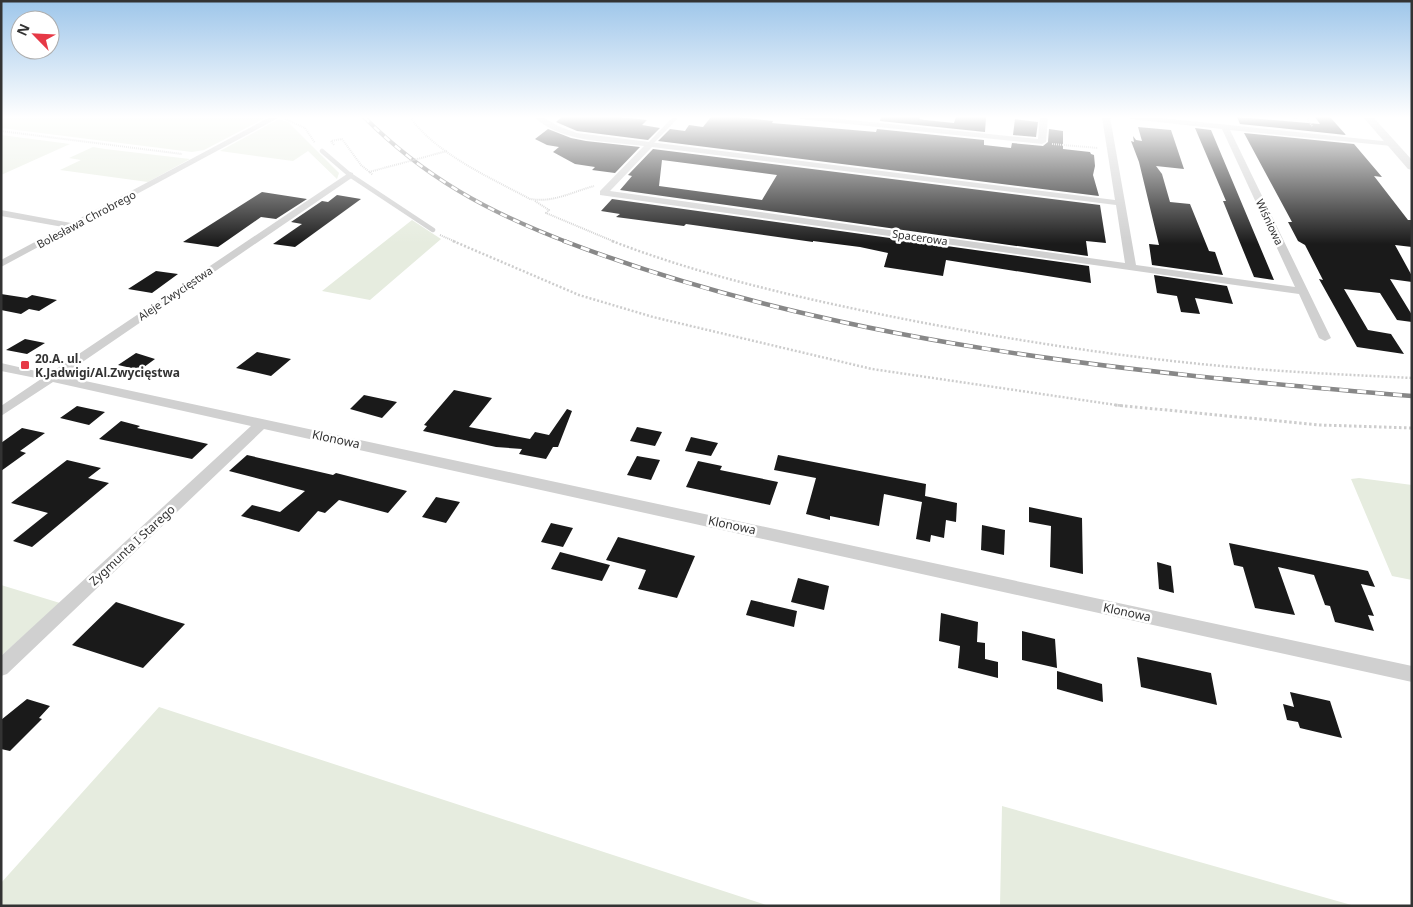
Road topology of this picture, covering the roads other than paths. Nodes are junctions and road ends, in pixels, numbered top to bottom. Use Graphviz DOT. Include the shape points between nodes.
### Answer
graph roads {
  1 [pos="196,159"];
  2 [pos="332,159"];
  3 [pos="636,159"];
  4 [pos="765,159"];
  5 [pos="1112,159"];
  6 [pos="1240,159"];
  7 [pos="350,175"];
  8 [pos="1119,203"];
  9 [pos="1,213"];
  10 [pos="73,226"];
  11 [pos="432,230"];
  12 [pos="1,264"];
  13 [pos="1131,267"];
  14 [pos="1302,291"];
  15 [pos="1325,338"];
  16 [pos="1,367"];
  17 [pos="52,377"];
  18 [pos="1,412"];
  19 [pos="262,423"];
  20 [pos="1,668"];
  21 [pos="1412,674"];
  1 -- 10 [label="street, Bolesława Chrobrego"];
  2 -- 7 [label="lane"];
  3 -- 13 [label="street, Spacerowa" via="603,193"];
  4 -- 8 [label="street"];
  5 -- 8 [label="street"];
  6 -- 14 [label="street, Wiśniowa"];
  7 -- 11 [label="lane"];
  7 -- 17 [label="street, Aleje Zwycięstwa"];
  8 -- 13 [label="street"];
  9 -- 10 [label="street"];
  10 -- 12 [label="street, Bolesława Chrobrego"];
  13 -- 14 [label="street, Spacerowa"];
  14 -- 15 [label="street, Wiśniowa"];
  16 -- 17 [label="street, Klonowa"];
  17 -- 18 [label="street, Aleje Zwycięstwa"];
  17 -- 19 [label="street, Klonowa"];
  19 -- 20 [label="street, Zygmunta I Starego"];
  19 -- 21 [label="street, Klonowa"];
}
